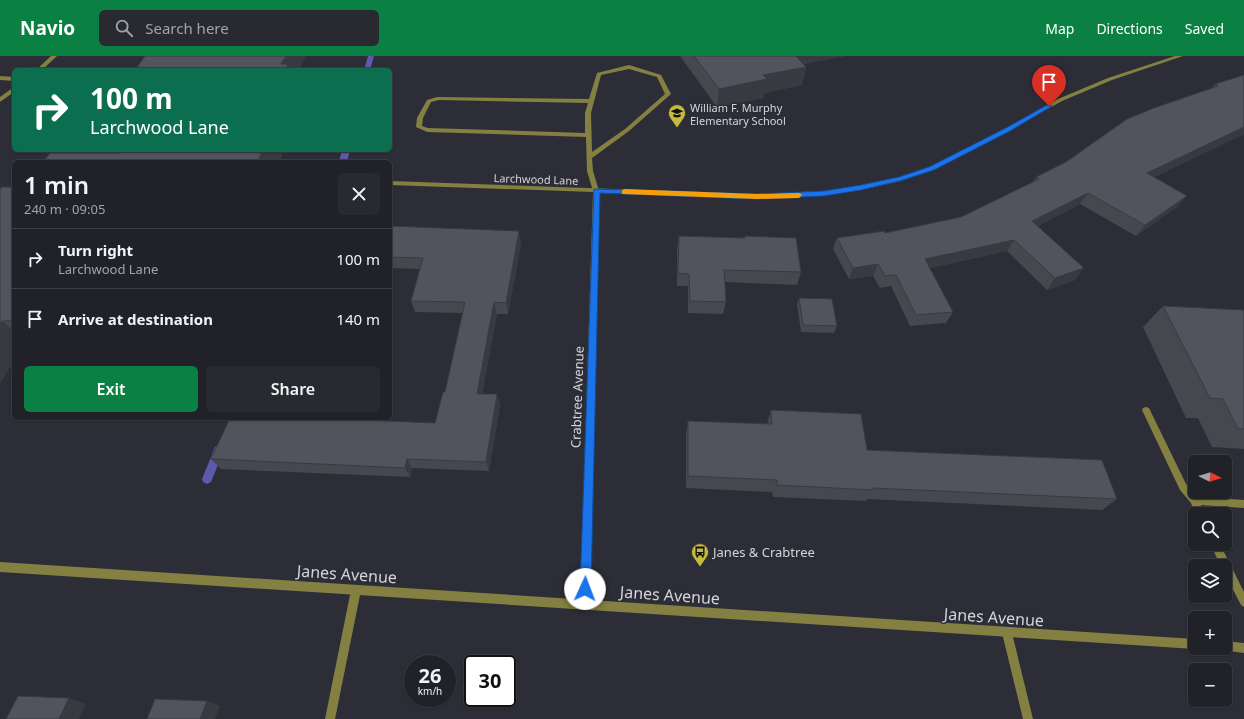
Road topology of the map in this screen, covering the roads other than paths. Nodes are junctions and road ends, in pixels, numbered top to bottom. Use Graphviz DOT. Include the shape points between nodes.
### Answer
graph roads {
  1 [pos="54,56"];
  2 [pos="1180,56"];
  3 [pos="41,68"];
  4 [pos="0,78"];
  5 [pos="12,79"];
  6 [pos="12,91"];
  7 [pos="0,100"];
  8 [pos="591,101"];
  9 [pos="589,135"];
  10 [pos="65,152"];
  11 [pos="589,157"];
  12 [pos="56,160"];
  13 [pos="392,183"];
  14 [pos="596,191"];
  15 [pos="1146,410"];
  16 [pos="1195,502"];
  17 [pos="1244,504"];
  18 [pos="1197,507"];
  19 [pos="1218,551"];
  20 [pos="0,567"];
  21 [pos="356,590"];
  22 [pos="1244,602"];
  23 [pos="585,605"];
  24 [pos="1006,632"];
  25 [pos="1188,644"];
  26 [pos="1232,647"];
  27 [pos="1244,648"];
  28 [pos="330,719"];
  29 [pos="1028,719"];
  1 -- 3 [label="street"];
  2 -- 14 [label="street, Larchwood Lane" via="1110,79 1060,100 948,161 901,179 861,188 791,196"];
  4 -- 5 [label="street"];
  6 -- 7 [label="street"];
  8 -- 9 [label="street, Crabtree Avenue" via="588,113"];
  8 -- 9 [label="street" via="439,98 429,101 420,118 419,127 427,130"];
  8 -- 11 [label="street, Crabtree Avenue" via="599,74 629,67 659,76 668,94 627,130"];
  9 -- 11 [label="street, Crabtree Avenue"];
  10 -- 12 [label="street"];
  11 -- 14 [label="street, Crabtree Avenue"];
  13 -- 14 [label="street, Larchwood Lane"];
  14 -- 23 [label="street, Crabtree Avenue"];
  15 -- 16 [label="street" via="1183,488"];
  16 -- 17 [label="street"];
  16 -- 18 [label="street"];
  19 -- 22 [label="street"];
  20 -- 21 [label="street, Janes Avenue"];
  21 -- 23 [label="street, Janes Avenue"];
  21 -- 28 [label="street"];
  23 -- 24 [label="street, Janes Avenue"];
  24 -- 25 [label="street, Janes Avenue"];
  24 -- 29 [label="street"];
  26 -- 27 [label="street"];
}
